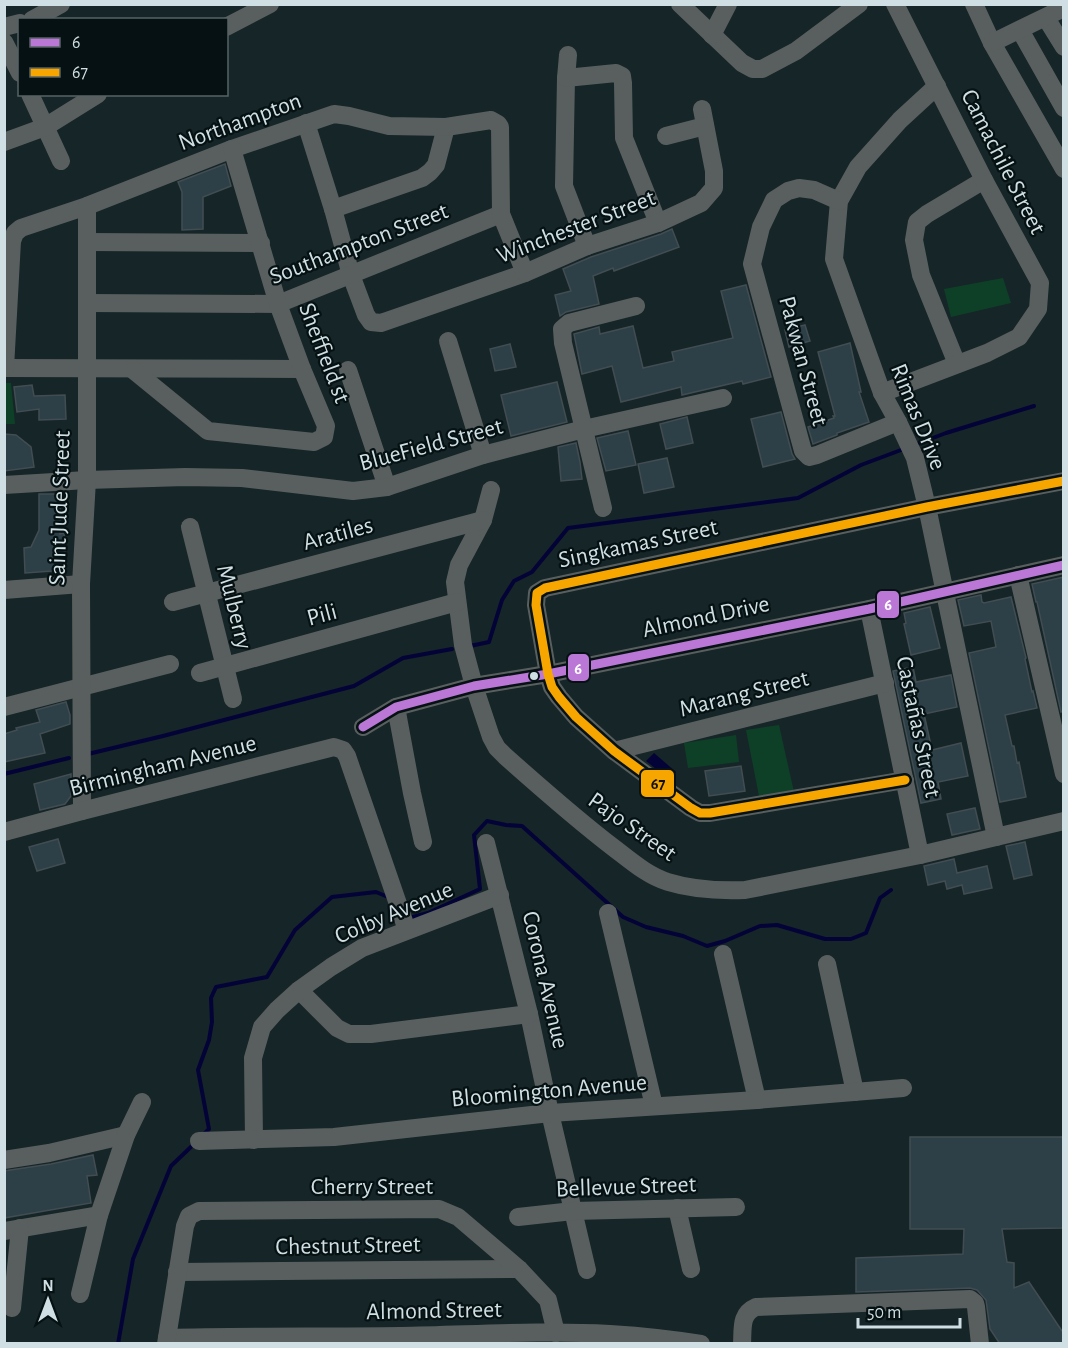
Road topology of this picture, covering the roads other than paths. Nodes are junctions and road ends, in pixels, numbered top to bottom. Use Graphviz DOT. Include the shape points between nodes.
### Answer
graph roads {
  1 [pos="61,4"];
  2 [pos="270,4"];
  3 [pos="680,4"];
  4 [pos="728,4"];
  5 [pos="860,4"];
  6 [pos="896,4"];
  7 [pos="974,4"];
  8 [pos="1064,8"];
  9 [pos="36,18"];
  10 [pos="1046,18"];
  11 [pos="228,26"];
  12 [pos="1020,30"];
  13 [pos="712,35"];
  14 [pos="4,42"];
  15 [pos="992,43"];
  16 [pos="1064,47"];
  17 [pos="568,55"];
  18 [pos="18,69"];
  19 [pos="566,78"];
  20 [pos="937,86"];
  21 [pos="31,96"];
  22 [pos="95,96"];
  23 [pos="1064,108"];
  24 [pos="306,123"];
  25 [pos="45,127"];
  26 [pos="446,127"];
  27 [pos="666,135"];
  28 [pos="4,142"];
  29 [pos="232,149"];
  30 [pos="61,161"];
  31 [pos="1064,169"];
  32 [pos="984,180"];
  33 [pos="839,201"];
  34 [pos="87,206"];
  35 [pos="333,209"];
  36 [pos="501,214"];
  37 [pos="658,223"];
  38 [pos="87,242"];
  39 [pos="261,243"];
  40 [pos="587,246"];
  41 [pos="525,273"];
  42 [pos="351,275"];
  43 [pos="87,303"];
  44 [pos="278,304"];
  45 [pos="636,306"];
  46 [pos="448,341"];
  47 [pos="957,364"];
  48 [pos="5,368"];
  49 [pos="87,368"];
  50 [pos="132,369"];
  51 [pos="302,369"];
  52 [pos="348,370"];
  53 [pos="882,393"];
  54 [pos="723,398"];
  55 [pos="898,422"];
  56 [pos="584,429"];
  57 [pos="483,455"];
  58 [pos="87,480"];
  59 [pos="1064,481"];
  60 [pos="4,486"];
  61 [pos="387,487"];
  62 [pos="490,490"];
  63 [pos="927,507"];
  64 [pos="603,508"];
  65 [pos="483,520"];
  66 [pos="190,527"];
  67 [pos="1064,565"];
  68 [pos="1018,575"];
  69 [pos="81,584"];
  70 [pos="4,590"];
  71 [pos="945,592"];
  72 [pos="206,594"];
  73 [pos="173,602"];
  74 [pos="457,602"];
  75 [pos="869,609"];
  76 [pos="170,664"];
  77 [pos="224,666"];
  78 [pos="200,673"];
  79 [pos="548,674"];
  80 [pos="885,683"];
  81 [pos="474,686"];
  82 [pos="80,688"];
  83 [pos="233,699"];
  84 [pos="4,706"];
  85 [pos="396,707"];
  86 [pos="363,727"];
  87 [pos="614,751"];
  88 [pos="1064,774"];
  89 [pos="905,780"];
  90 [pos="82,811"];
  91 [pos="1064,821"];
  92 [pos="4,832"];
  93 [pos="996,837"];
  94 [pos="423,842"];
  95 [pos="486,843"];
  96 [pos="920,855"];
  97 [pos="500,895"];
  98 [pos="608,913"];
  99 [pos="407,930"];
  100 [pos="723,954"];
  101 [pos="828,964"];
  102 [pos="299,990"];
  103 [pos="529,1014"];
  104 [pos="903,1088"];
  105 [pos="855,1092"];
  106 [pos="757,1100"];
  107 [pos="142,1102"];
  108 [pos="654,1106"];
  109 [pos="550,1113"];
  110 [pos="126,1135"];
  111 [pos="254,1140"];
  112 [pos="199,1141"];
  113 [pos="4,1160"];
  114 [pos="736,1206"];
  115 [pos="677,1208"];
  116 [pos="573,1211"];
  117 [pos="99,1215"];
  118 [pos="518,1217"];
  119 [pos="12,1229"];
  120 [pos="519,1269"];
  121 [pos="691,1269"];
  122 [pos="587,1270"];
  123 [pos="177,1272"];
  124 [pos="80,1294"];
  125 [pos="12,1308"];
  126 [pos="556,1333"];
  127 [pos="247,1340"];
  128 [pos="166,1341"];
  129 [pos="308,1341"];
  130 [pos="701,1344"];
  131 [pos="742,1344"];
  132 [pos="980,1344"];
  1 -- 9 [label="street"];
  2 -- 11 [label="street"];
  3 -- 13 [label="street"];
  4 -- 13 [label="street"];
  5 -- 13 [label="street" via="796,51 762,69 742,63"];
  6 -- 20 [label="street, Camachile Street"];
  7 -- 15 [label="street"];
  8 -- 10 [label="street"];
  10 -- 12 [label="street"];
  10 -- 16 [label="street"];
  12 -- 15 [label="street"];
  12 -- 23 [label="street"];
  14 -- 18 [label="street"];
  15 -- 31 [label="street"];
  17 -- 19 [label="street"];
  19 -- 37 [label="street" via="616,73 622,76 624,138"];
  19 -- 40 [label="street" via="564,186"];
  20 -- 32 [label="street, Camachile Street"];
  20 -- 33 [label="street, Rimas Drive" via="858,167"];
  21 -- 25 [label="street"];
  22 -- 25 [label="street"];
  24 -- 26 [label="street, Northampton" via="334,114 389,126"];
  24 -- 29 [label="street, Northampton"];
  24 -- 35 [label="street"];
  25 -- 28 [label="street"];
  25 -- 30 [label="street"];
  26 -- 35 [label="street" via="436,165 422,178"];
  26 -- 36 [label="street, Northampton" via="491,120 500,127"];
  27 -- 37 [label="street, Winchester Street" via="704,117 714,188 701,203"];
  29 -- 34 [label="street, Northampton"];
  29 -- 39 [label="street, Sheffield st"];
  32 -- 47 [label="street" via="917,222 914,240 921,275"];
  32 -- 47 [label="street, Camachile Street" via="1040,283 1038,309 1019,338"];
  33 -- 53 [label="street, Rimas Drive" via="834,259"];
  33 -- 55 [label="street, Pakwan Street" via="799,188 774,200 761,227 752,264 803,451 809,457 817,455"];
  34 -- 38 [label="street, Saint Jude Street"];
  34 -- 48 [label="street, Northampton" via="15,233"];
  35 -- 42 [label="street"];
  36 -- 41 [label="street"];
  36 -- 42 [label="street, Southampton Street"];
  37 -- 40 [label="street, Winchester Street"];
  38 -- 39 [label="street"];
  38 -- 43 [label="street, Saint Jude Street"];
  39 -- 44 [label="street, Sheffield st"];
  40 -- 41 [label="street, Winchester Street"];
  41 -- 42 [label="street, Winchester Street" via="381,323 372,322 366,315"];
  42 -- 44 [label="street, Southampton Street"];
  43 -- 44 [label="street, Southampton Street"];
  43 -- 49 [label="street, Saint Jude Street"];
  44 -- 51 [label="street, Sheffield st"];
  45 -- 56 [label="street" via="570,323 562,329"];
  46 -- 57 [label="street"];
  47 -- 53 [label="street, Camachile Street"];
  48 -- 49 [label="street"];
  49 -- 50 [label="street"];
  49 -- 58 [label="street, Saint Jude Street"];
  50 -- 51 [label="street"];
  50 -- 51 [label="street, Sheffield st" via="208,431 314,442 324,437 326,426"];
  52 -- 61 [label="street"];
  53 -- 55 [label="street, Rimas Drive"];
  54 -- 56 [label="street, BlueField Street"];
  55 -- 63 [label="street, Rimas Drive" via="915,458"];
  56 -- 57 [label="street, BlueField Street"];
  56 -- 64 [label="street"];
  57 -- 61 [label="street, BlueField Street"];
  58 -- 60 [label="street, BlueField Street"];
  58 -- 61 [label="street, BlueField Street" via="242,478 353,491"];
  58 -- 69 [label="street, Saint Jude Street"];
  59 -- 63 [label="street, Singkamas Street"];
  62 -- 65 [label="street, Pajo Street"];
  63 -- 71 [label="street, Rimas Drive"];
  63 -- 79 [label="street, Singkamas Street" via="545,588 537,593 536,605"];
  65 -- 72 [label="street, Aratiles"];
  65 -- 74 [label="street, Pajo Street" via="459,565 455,582"];
  66 -- 72 [label="street, Mulberry"];
  67 -- 68 [label="street, Almond Drive"];
  68 -- 71 [label="street, Almond Drive"];
  68 -- 88 [label="street"];
  69 -- 70 [label="street"];
  69 -- 82 [label="street, Saint Jude Street"];
  71 -- 75 [label="street, Almond Drive"];
  71 -- 93 [label="street, Rimas Drive"];
  72 -- 73 [label="street, Aratiles"];
  72 -- 77 [label="street, Mulberry"];
  74 -- 77 [label="street, Pili"];
  74 -- 81 [label="street, Pajo Street"];
  75 -- 79 [label="street, Almond Drive"];
  75 -- 80 [label="street, Castañas Street"];
  76 -- 82 [label="street"];
  77 -- 78 [label="street, Pili"];
  77 -- 83 [label="street, Mulberry"];
  79 -- 81 [label="street, Almond Drive"];
  79 -- 87 [label="street, Singkamas Street" via="552,687 576,717"];
  80 -- 87 [label="street, Marang Street"];
  80 -- 89 [label="street, Castañas Street"];
  81 -- 85 [label="street, Almond Drive"];
  81 -- 96 [label="street, Pajo Street" via="497,748 574,817 640,868 666,882 718,891 745,890"];
  82 -- 84 [label="street"];
  82 -- 90 [label="street, Saint Jude Street"];
  85 -- 86 [label="street, Almond Drive"];
  85 -- 94 [label="street"];
  87 -- 89 [label="street, Singkamas Street" via="700,813"];
  89 -- 96 [label="street, Castañas Street"];
  90 -- 92 [label="street, Birmingham Avenue"];
  90 -- 99 [label="street, Birmingham Avenue" via="334,747 344,750"];
  91 -- 93 [label="street, Pajo Street"];
  93 -- 96 [label="street, Pajo Street"];
  95 -- 97 [label="street, Corona Avenue"];
  97 -- 99 [label="street, Colby Avenue"];
  97 -- 103 [label="street, Corona Avenue"];
  98 -- 108 [label="street"];
  99 -- 102 [label="street, Colby Avenue" via="362,948"];
  100 -- 106 [label="street"];
  101 -- 105 [label="street"];
  102 -- 103 [label="street" via="337,1028 349,1034"];
  102 -- 111 [label="street, Colby Avenue" via="262,1027 253,1058"];
  103 -- 109 [label="street, Corona Avenue"];
  104 -- 105 [label="street, Bloomington Avenue"];
  105 -- 106 [label="street, Bloomington Avenue"];
  106 -- 108 [label="street, Bloomington Avenue"];
  107 -- 110 [label="street"];
  108 -- 109 [label="street, Bloomington Avenue"];
  109 -- 111 [label="street, Bloomington Avenue" via="334,1137"];
  109 -- 116 [label="street, Corona Avenue"];
  110 -- 113 [label="street"];
  110 -- 117 [label="street"];
  111 -- 112 [label="street, Bloomington Avenue"];
  114 -- 115 [label="street, Bellevue Street"];
  115 -- 116 [label="street, Bellevue Street"];
  115 -- 121 [label="street"];
  116 -- 118 [label="street, Bellevue Street"];
  116 -- 122 [label="street, Corona Avenue"];
  117 -- 119 [label="street"];
  117 -- 124 [label="street"];
  119 -- 125 [label="street"];
  120 -- 123 [label="street, Chestnut Street"];
  120 -- 123 [label="street, Cherry Street" via="458,1217 438,1209 200,1211 189,1216 185,1226"];
  120 -- 126 [label="street, Cherry Street" via="548,1300"];
  123 -- 128 [label="street"];
  126 -- 129 [label="street, Almond Street"];
  126 -- 130 [label="street, Almond Street" via="654,1337"];
  127 -- 128 [label="street, Almond Street"];
  127 -- 129 [label="street, Almond Street"];
  131 -- 132 [label="street" via="744,1317 756,1307 970,1299 975,1302"];
}
